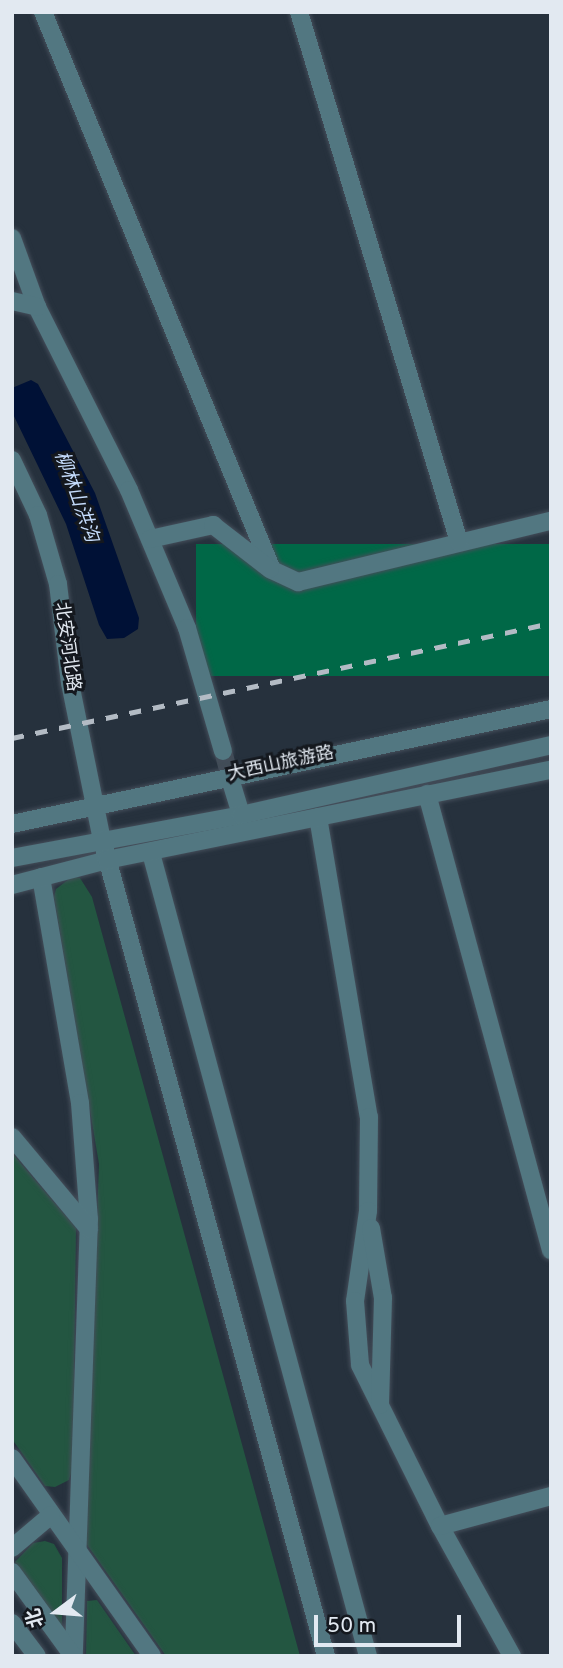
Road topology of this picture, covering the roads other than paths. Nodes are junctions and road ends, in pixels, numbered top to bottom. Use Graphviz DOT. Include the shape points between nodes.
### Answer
graph roads {
  1 [pos="43,12"];
  2 [pos="299,12"];
  3 [pos="12,238"];
  4 [pos="12,301"];
  5 [pos="37,307"];
  6 [pos="12,460"];
  7 [pos="551,521"];
  8 [pos="150,539"];
  9 [pos="459,542"];
  10 [pos="272,570"];
  11 [pos="551,709"];
  12 [pos="551,745"];
  13 [pos="223,751"];
  14 [pos="551,770"];
  15 [pos="232,785"];
  16 [pos="427,794"];
  17 [pos="95,805"];
  18 [pos="241,814"];
  19 [pos="318,817"];
  20 [pos="12,824"];
  21 [pos="102,840"];
  22 [pos="151,853"];
  23 [pos="12,858"];
  24 [pos="107,860"];
  25 [pos="41,877"];
  26 [pos="12,885"];
  27 [pos="12,1137"];
  28 [pos="368,1211"];
  29 [pos="89,1229"];
  30 [pos="551,1250"];
  31 [pos="380,1412"];
  32 [pos="12,1458"];
  33 [pos="551,1496"];
  34 [pos="51,1515"];
  35 [pos="440,1526"];
  36 [pos="12,1548"];
  37 [pos="78,1549"];
  38 [pos="12,1572"];
  39 [pos="12,1623"];
  40 [pos="37,1656"];
  41 [pos="74,1656"];
  42 [pos="152,1656"];
  43 [pos="326,1656"];
  44 [pos="368,1656"];
  45 [pos="512,1656"];
  1 -- 10 [label="street"];
  2 -- 9 [label="street"];
  3 -- 5 [label="street"];
  4 -- 5 [label="street"];
  5 -- 8 [label="street"];
  6 -- 17 [label="street, 北安河北路" via="38,515 58,584 70,682"];
  7 -- 9 [label="street"];
  8 -- 10 [label="street" via="213,526"];
  8 -- 13 [label="street" via="187,628"];
  9 -- 10 [label="street" via="298,582"];
  11 -- 17 [label="street, 大西山旅游路"];
  12 -- 18 [label="street"];
  14 -- 16 [label="street"];
  15 -- 18 [label="street"];
  16 -- 19 [label="street"];
  16 -- 30 [label="street"];
  17 -- 20 [label="street, 大西山旅游路"];
  17 -- 21 [label="street, 北安河北路"];
  18 -- 21 [label="street"];
  19 -- 22 [label="street"];
  19 -- 28 [label="street" via="369,1117"];
  21 -- 23 [label="street"];
  21 -- 24 [label="street, 北安河北路"];
  22 -- 24 [label="street"];
  22 -- 44 [label="street"];
  24 -- 25 [label="street"];
  24 -- 43 [label="street, 北安河北路"];
  25 -- 26 [label="street"];
  25 -- 29 [label="street" via="80,1103"];
  27 -- 29 [label="street"];
  28 -- 31 [label="street" via="383,1298"];
  28 -- 31 [label="street" via="355,1301 360,1365"];
  29 -- 37 [label="street"];
  31 -- 35 [label="street"];
  32 -- 34 [label="street"];
  33 -- 35 [label="street"];
  34 -- 36 [label="street"];
  34 -- 37 [label="street"];
  35 -- 45 [label="street"];
  37 -- 41 [label="street"];
  37 -- 42 [label="street"];
  38 -- 41 [label="street"];
  39 -- 40 [label="street"];
}
